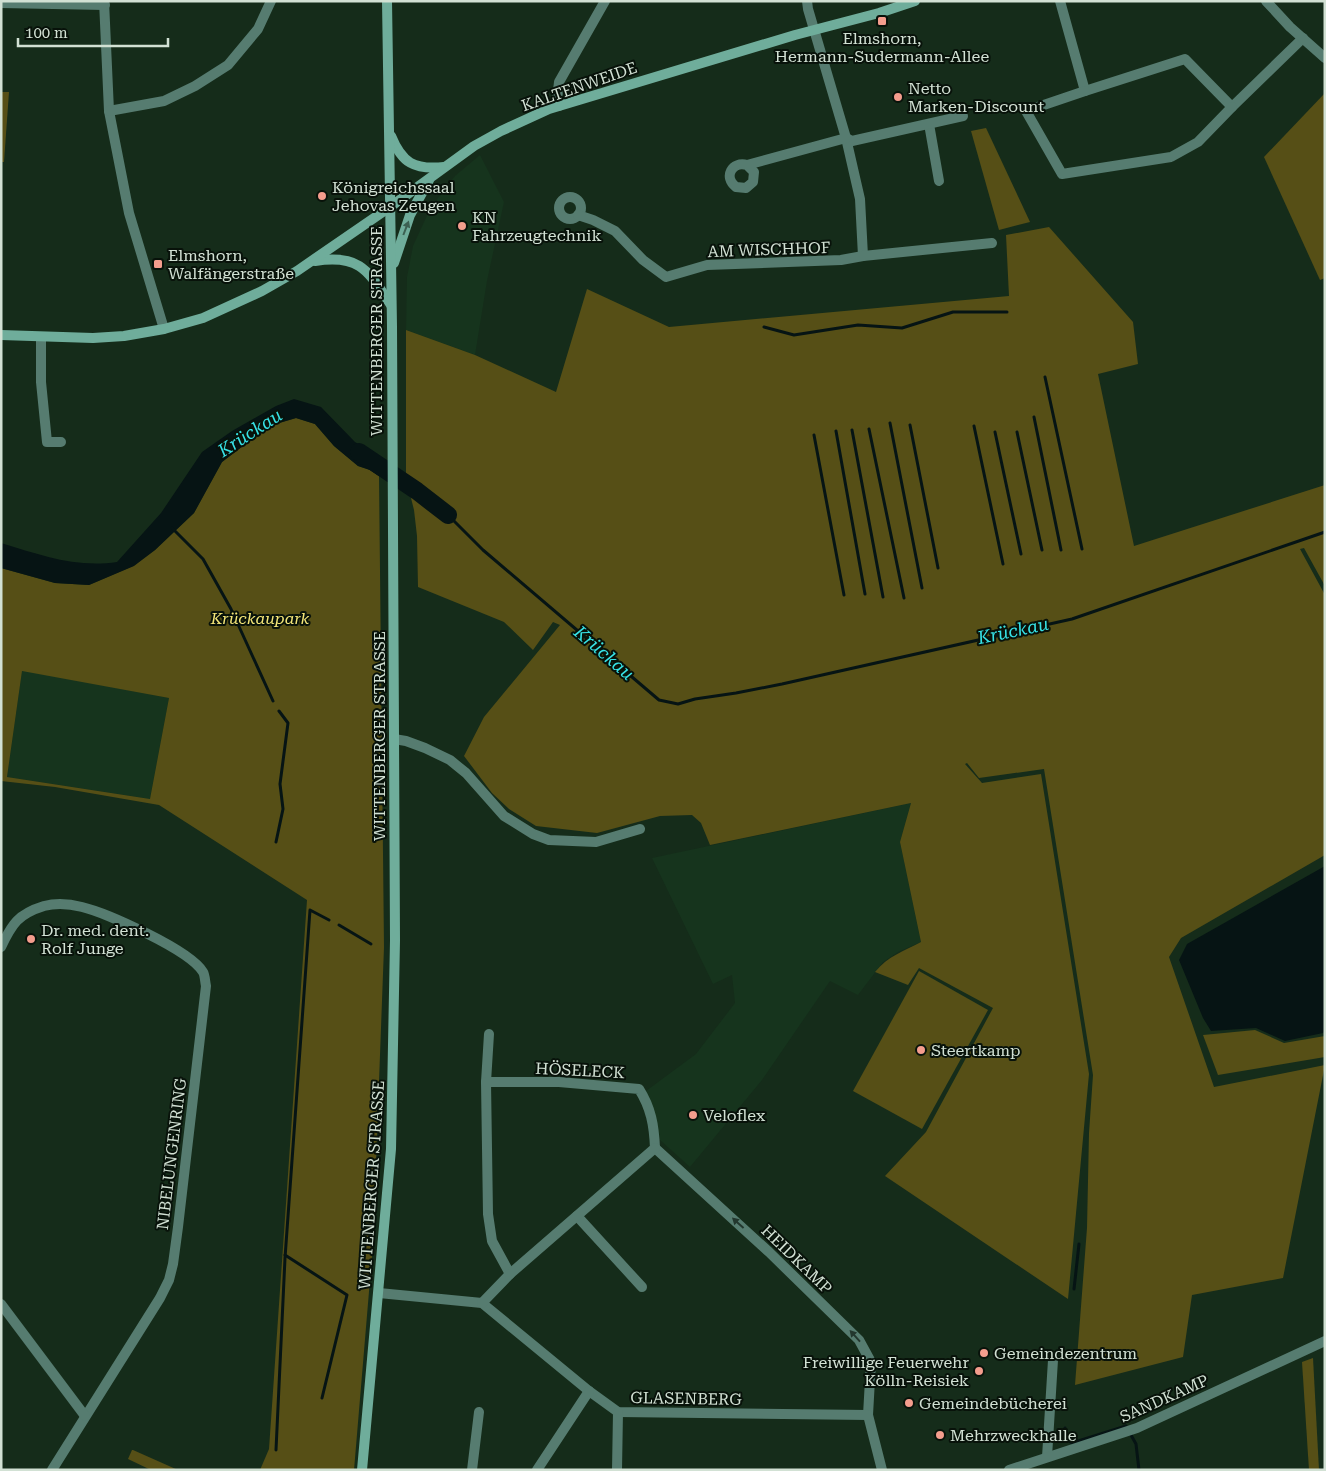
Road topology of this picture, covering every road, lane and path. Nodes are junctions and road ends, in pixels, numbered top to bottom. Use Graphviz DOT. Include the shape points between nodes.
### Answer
graph roads {
  1 [pos="271,1"];
  2 [pos="387,1"];
  3 [pos="605,1"];
  4 [pos="807,1"];
  5 [pos="915,1"];
  6 [pos="1060,1"];
  7 [pos="1266,1"];
  8 [pos="1,3"];
  9 [pos="105,3"];
  10 [pos="814,30"];
  11 [pos="1303,38"];
  12 [pos="1325,58"];
  13 [pos="1085,91"];
  14 [pos="559,106"];
  15 [pos="1232,107"];
  16 [pos="109,111"];
  17 [pos="963,116"];
  18 [pos="929,124"];
  19 [pos="389,131"];
  20 [pos="846,138"];
  21 [pos="747,165"];
  22 [pos="445,166"];
  23 [pos="431,177"];
  24 [pos="939,181"];
  25 [pos="390,207"];
  26 [pos="578,215"];
  27 [pos="992,243"];
  28 [pos="864,256"];
  29 [pos="312,261"];
  30 [pos="391,274"];
  31 [pos="391,305"];
  32 [pos="164,329"];
  33 [pos="1,335"];
  34 [pos="41,337"];
  35 [pos="61,442"];
  36 [pos="394,739"];
  37 [pos="640,829"];
  38 [pos="1,947"];
  39 [pos="489,1034"];
  40 [pos="486,1082"];
  41 [pos="655,1148"];
  42 [pos="577,1216"];
  43 [pos="510,1274"];
  44 [pos="642,1286"];
  45 [pos="379,1293"];
  46 [pos="482,1302"];
  47 [pos="1,1304"];
  48 [pos="1325,1341"];
  49 [pos="1053,1360"];
  50 [pos="589,1391"];
  51 [pos="479,1412"];
  52 [pos="618,1412"];
  53 [pos="868,1415"];
  54 [pos="85,1416"];
  55 [pos="1047,1457"];
  56 [pos="52,1470"];
  57 [pos="362,1470"];
  58 [pos="472,1470"];
  59 [pos="537,1470"];
  60 [pos="617,1470"];
  61 [pos="882,1470"];
  62 [pos="1009,1470"];
  1 -- 16 [label="street" via="258,30 228,65 164,102"];
  2 -- 19 [label="main road, WITTENBERGER STRASSE"];
  3 -- 14 [label="street" via="559,82"];
  4 -- 10 [label="street"];
  5 -- 10 [label="main road, KALTENWEIDE"];
  6 -- 13 [label="street"];
  7 -- 11 [label="street"];
  8 -- 9 [label="street"];
  9 -- 16 [label="street"];
  10 -- 14 [label="main road, KALTENWEIDE"];
  10 -- 20 [label="street"];
  11 -- 12 [label="street"];
  11 -- 15 [label="street"];
  13 -- 15 [label="street" via="1186,59"];
  13 -- 15 [label="street" via="1026,111 1062,174 1171,157 1198,142"];
  14 -- 22 [label="main road, KALTENWEIDE" via="500,131"];
  16 -- 32 [label="street" via="129,213"];
  17 -- 18 [label="street"];
  18 -- 20 [label="street" via="852,141"];
  18 -- 24 [label="street"];
  19 -- 22 [label="main road" via="400,156 408,162 432,168"];
  19 -- 25 [label="main road, WITTENBERGER STRASSE"];
  20 -- 21 [label="street"];
  20 -- 28 [label="street" via="860,199"];
  22 -- 23 [label="main road, KALTENWEIDE"];
  23 -- 25 [label="main road, KALTENWEIDE"];
  30 -- 23 [label="main road, one-way" via="410,215"];
  25 -- 29 [label="main road, KALTENWEIDE"];
  25 -- 30 [label="main road, WITTENBERGER STRASSE"];
  26 -- 28 [label="street, AM WISCHHOF" via="615,231 643,260 666,277 707,265 841,260"];
  27 -- 28 [label="street, AM WISCHHOF"];
  29 -- 31 [label="main road" via="341,259 358,265 370,274"];
  29 -- 32 [label="main road, KALTENWEIDE" via="230,307"];
  30 -- 31 [label="main road, WITTENBERGER STRASSE"];
  31 -- 36 [label="main road, WITTENBERGER STRASSE"];
  32 -- 34 [label="main road, KALTENWEIDE" via="111,337"];
  33 -- 34 [label="main road, KALTENWEIDE"];
  34 -- 35 [label="street" via="41,382 47,442"];
  36 -- 37 [label="street" via="450,760 504,816 549,840 596,842"];
  36 -- 45 [label="main road, WITTENBERGER STRASSE" via="391,1149"];
  38 -- 54 [label="street, NIBELUNGENRING" via="11,926 22,916 58,904 104,914 177,950 204,972 206,986 169,1280"];
  39 -- 40 [label="street"];
  40 -- 41 [label="street, HÖSELECK" via="559,1082 639,1089 654,1126"];
  40 -- 43 [label="street" via="488,1214 492,1241"];
  41 -- 42 [label="street"];
  53 -- 41 [label="street, HEIDKAMP, one-way" via="871,1362 859,1340"];
  42 -- 43 [label="street"];
  42 -- 44 [label="street"];
  43 -- 46 [label="street"];
  45 -- 46 [label="street"];
  45 -- 57 [label="main road, WITTENBERGER STRASSE"];
  46 -- 50 [label="street, GLASENBERG"];
  47 -- 54 [label="street"];
  48 -- 55 [label="street, SANDKAMP" via="1137,1428"];
  49 -- 55 [label="street"];
  50 -- 52 [label="street, GLASENBERG"];
  50 -- 59 [label="street"];
  51 -- 58 [label="street"];
  52 -- 53 [label="street, GLASENBERG"];
  52 -- 60 [label="street"];
  53 -- 61 [label="street, HEIDKAMP"];
  54 -- 56 [label="street"];
  55 -- 62 [label="street, SANDKAMP"];
}
